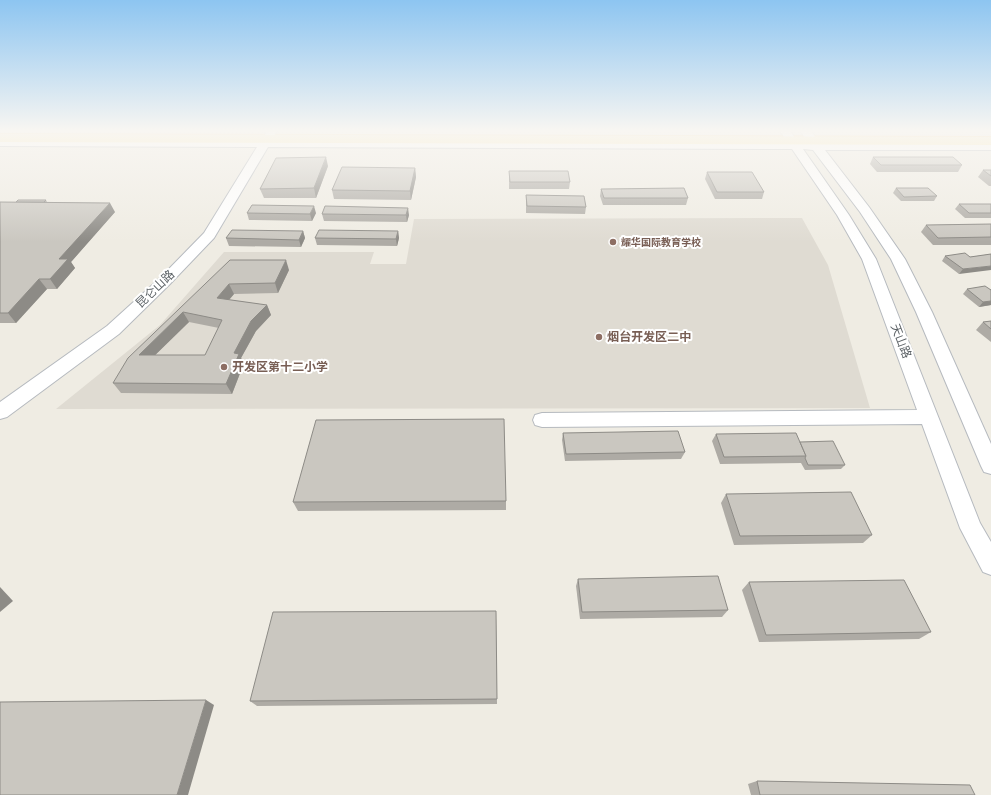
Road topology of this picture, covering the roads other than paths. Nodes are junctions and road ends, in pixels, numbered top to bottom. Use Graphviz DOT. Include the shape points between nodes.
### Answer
graph roads {
  1 [pos="244,168"];
  2 [pos="247,168"];
  3 [pos="817,168"];
  4 [pos="827,168"];
  5 [pos="0,401"];
  6 [pos="0,412"];
  7 [pos="930,417"];
  8 [pos="542,420"];
  9 [pos="991,466"];
  10 [pos="991,564"];
  1 -- 5 [label="street, 昆仑山路" via="200,234 154,282 103,327"];
  2 -- 6 [label="street, 昆仑山路" via="209,235 165,281 113,330"];
  3 -- 7 [label="street, 天山路" via="869,259"];
  4 -- 9 [label="street" via="865,210 898,260 924,312"];
  7 -- 8 [label="street"];
  7 -- 10 [label="street, 天山路" via="971,528"];
}
